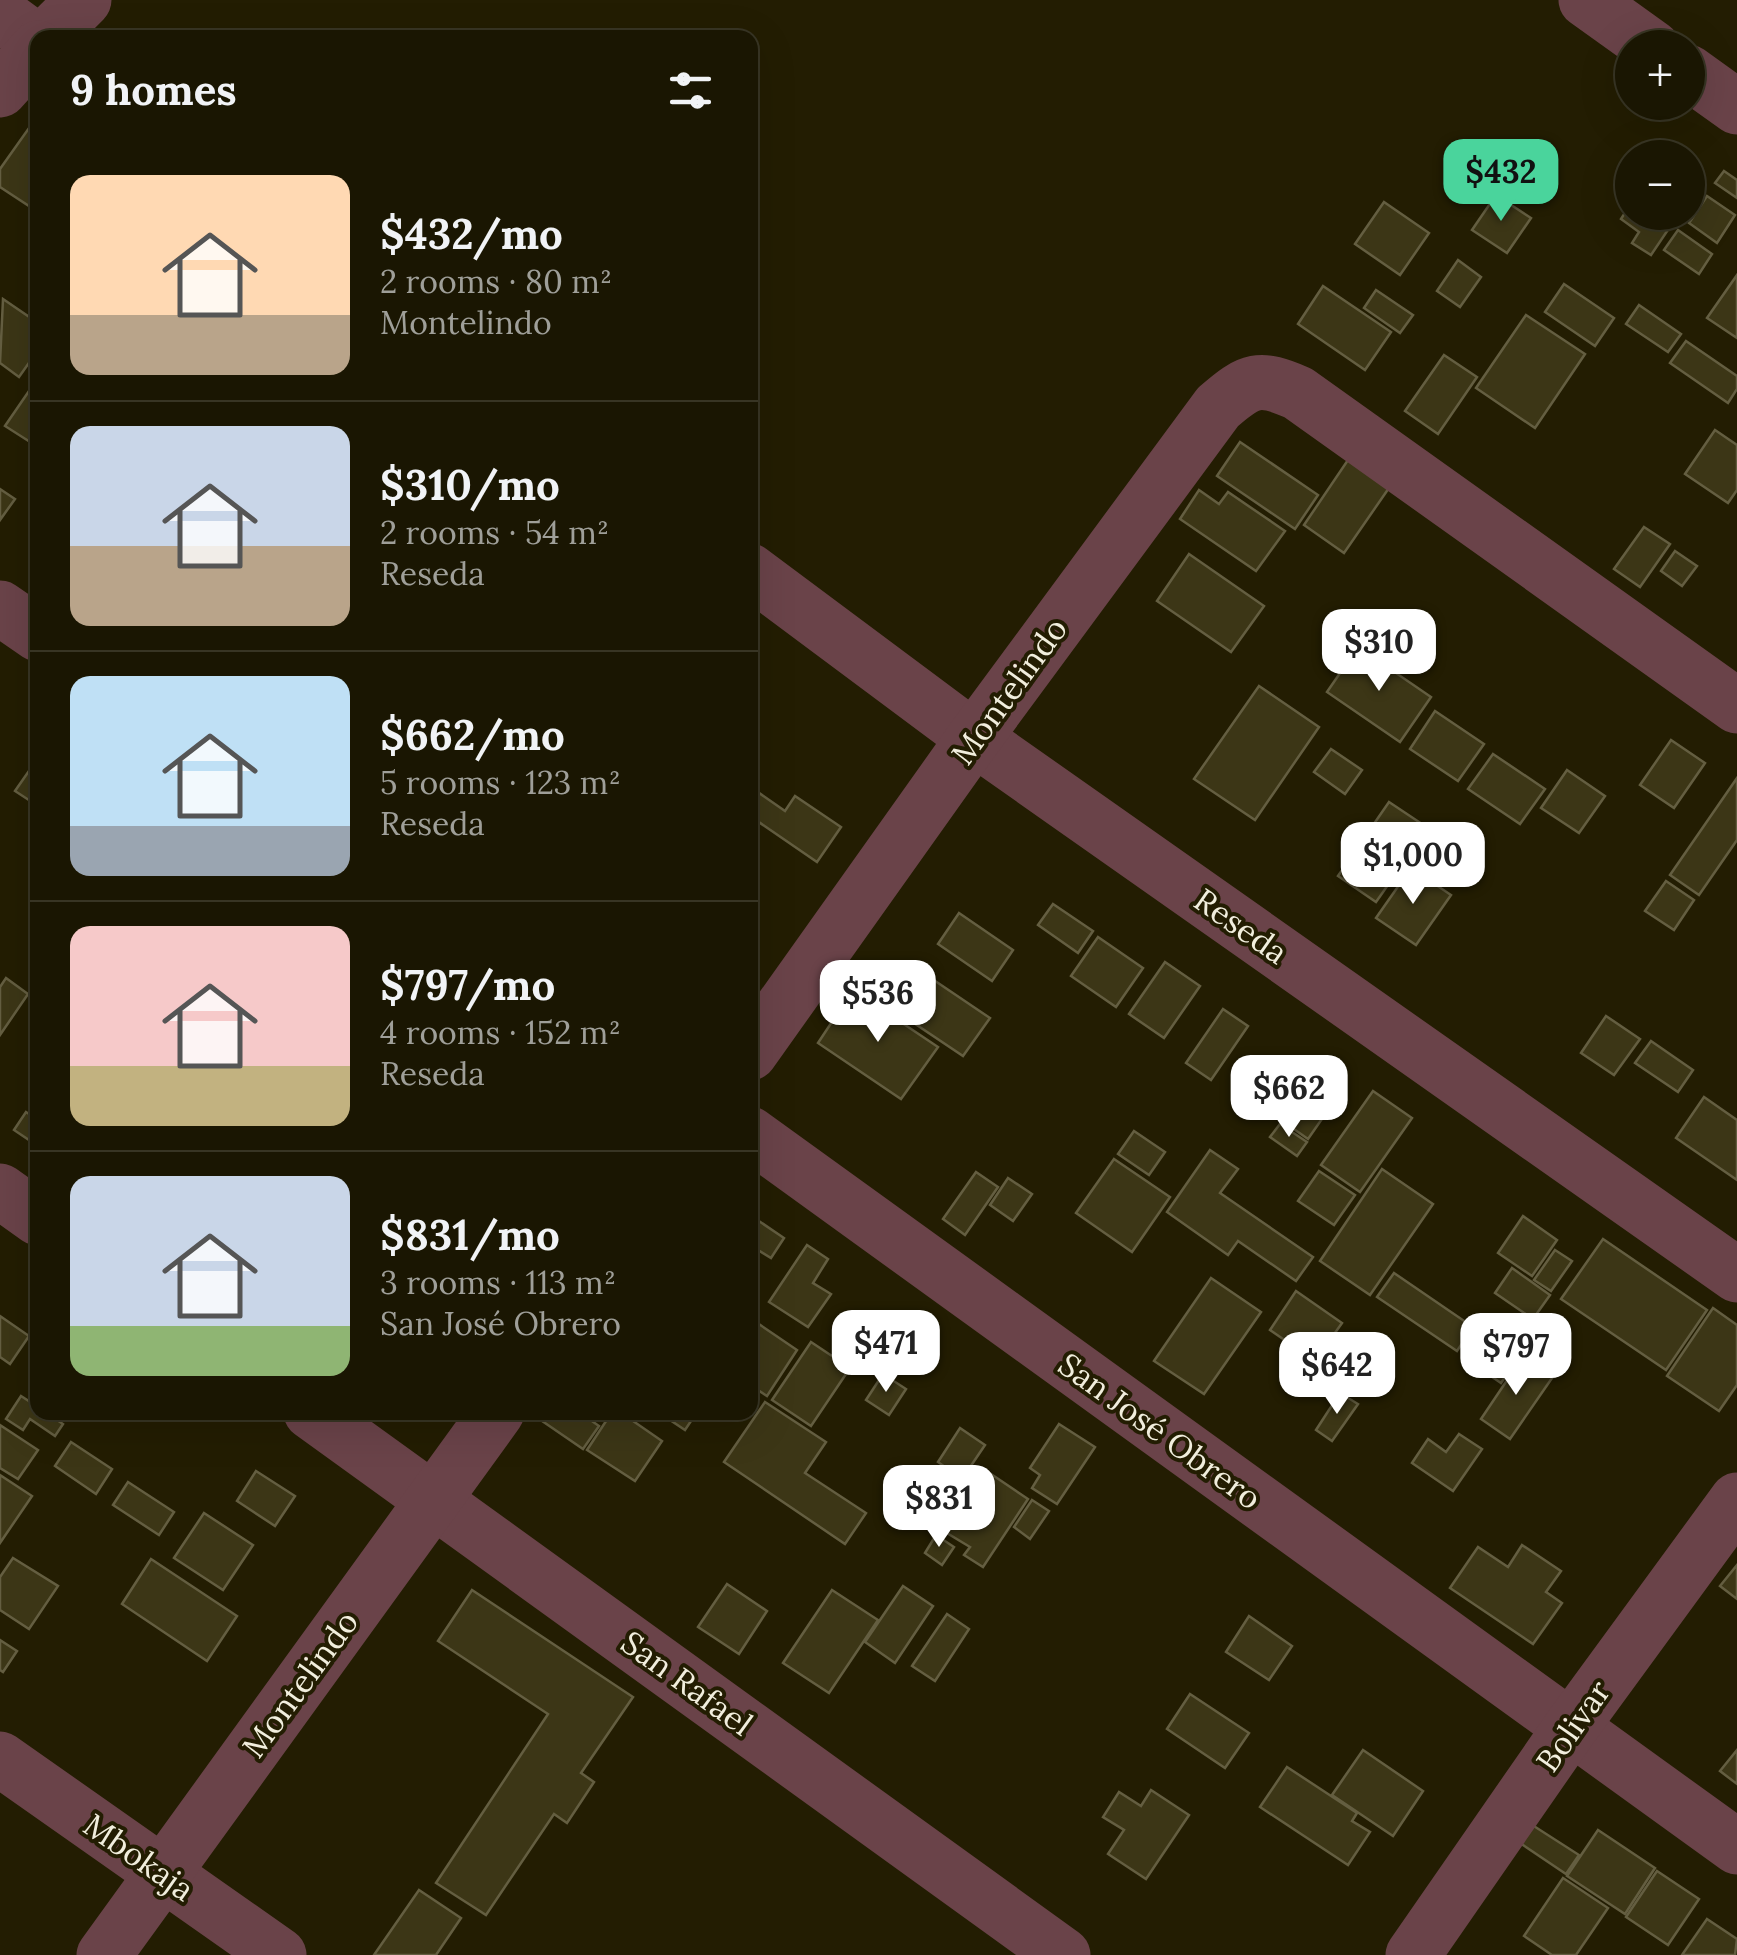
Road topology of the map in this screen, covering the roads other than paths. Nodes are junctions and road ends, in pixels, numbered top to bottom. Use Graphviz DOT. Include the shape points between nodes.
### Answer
graph roads {
  1 [pos="84,0"];
  2 [pos="1586,0"];
  3 [pos="0,14"];
  4 [pos="54,30"];
  5 [pos="1628,30"];
  6 [pos="30,38"];
  7 [pos="30,54"];
  8 [pos="1705,84"];
  9 [pos="0,90"];
  10 [pos="1737,107"];
  11 [pos="758,577"];
  12 [pos="0,608"];
  13 [pos="30,629"];
  14 [pos="1737,706"];
  15 [pos="974,738"];
  16 [pos="758,1042"];
  17 [pos="758,1140"];
  18 [pos="0,1192"];
  19 [pos="30,1213"];
  20 [pos="1737,1275"];
  21 [pos="322,1420"];
  22 [pos="491,1420"];
  23 [pos="435,1500"];
  24 [pos="1737,1500"];
  25 [pos="1570,1726"];
  26 [pos="0,1759"];
  27 [pos="1737,1847"];
  28 [pos="161,1872"];
  29 [pos="104,1955"];
  30 [pos="279,1955"];
  31 [pos="1062,1955"];
  32 [pos="1413,1955"];
  1 -- 4 [label="street"];
  2 -- 5 [label="street"];
  3 -- 6 [label="street"];
  7 -- 9 [label="street"];
  8 -- 10 [label="street"];
  11 -- 15 [label="street, Reseda"];
  12 -- 13 [label="street"];
  14 -- 15 [label="street, Montelindo" via="1298,393 1270,381 1242,385 1218,407"];
  15 -- 16 [label="street, Montelindo"];
  15 -- 20 [label="street, Reseda"];
  17 -- 25 [label="street, San José Obrero"];
  18 -- 19 [label="street"];
  21 -- 23 [label="street, San Rafael"];
  22 -- 23 [label="street, Montelindo"];
  23 -- 28 [label="street, Montelindo"];
  23 -- 31 [label="street, San Rafael"];
  24 -- 25 [label="street, Bolivar"];
  25 -- 27 [label="street, San José Obrero"];
  25 -- 32 [label="street, Bolivar"];
  26 -- 28 [label="street, Mbokaja"];
  28 -- 29 [label="street, Montelindo"];
  28 -- 30 [label="street, Mbokaja"];
}
